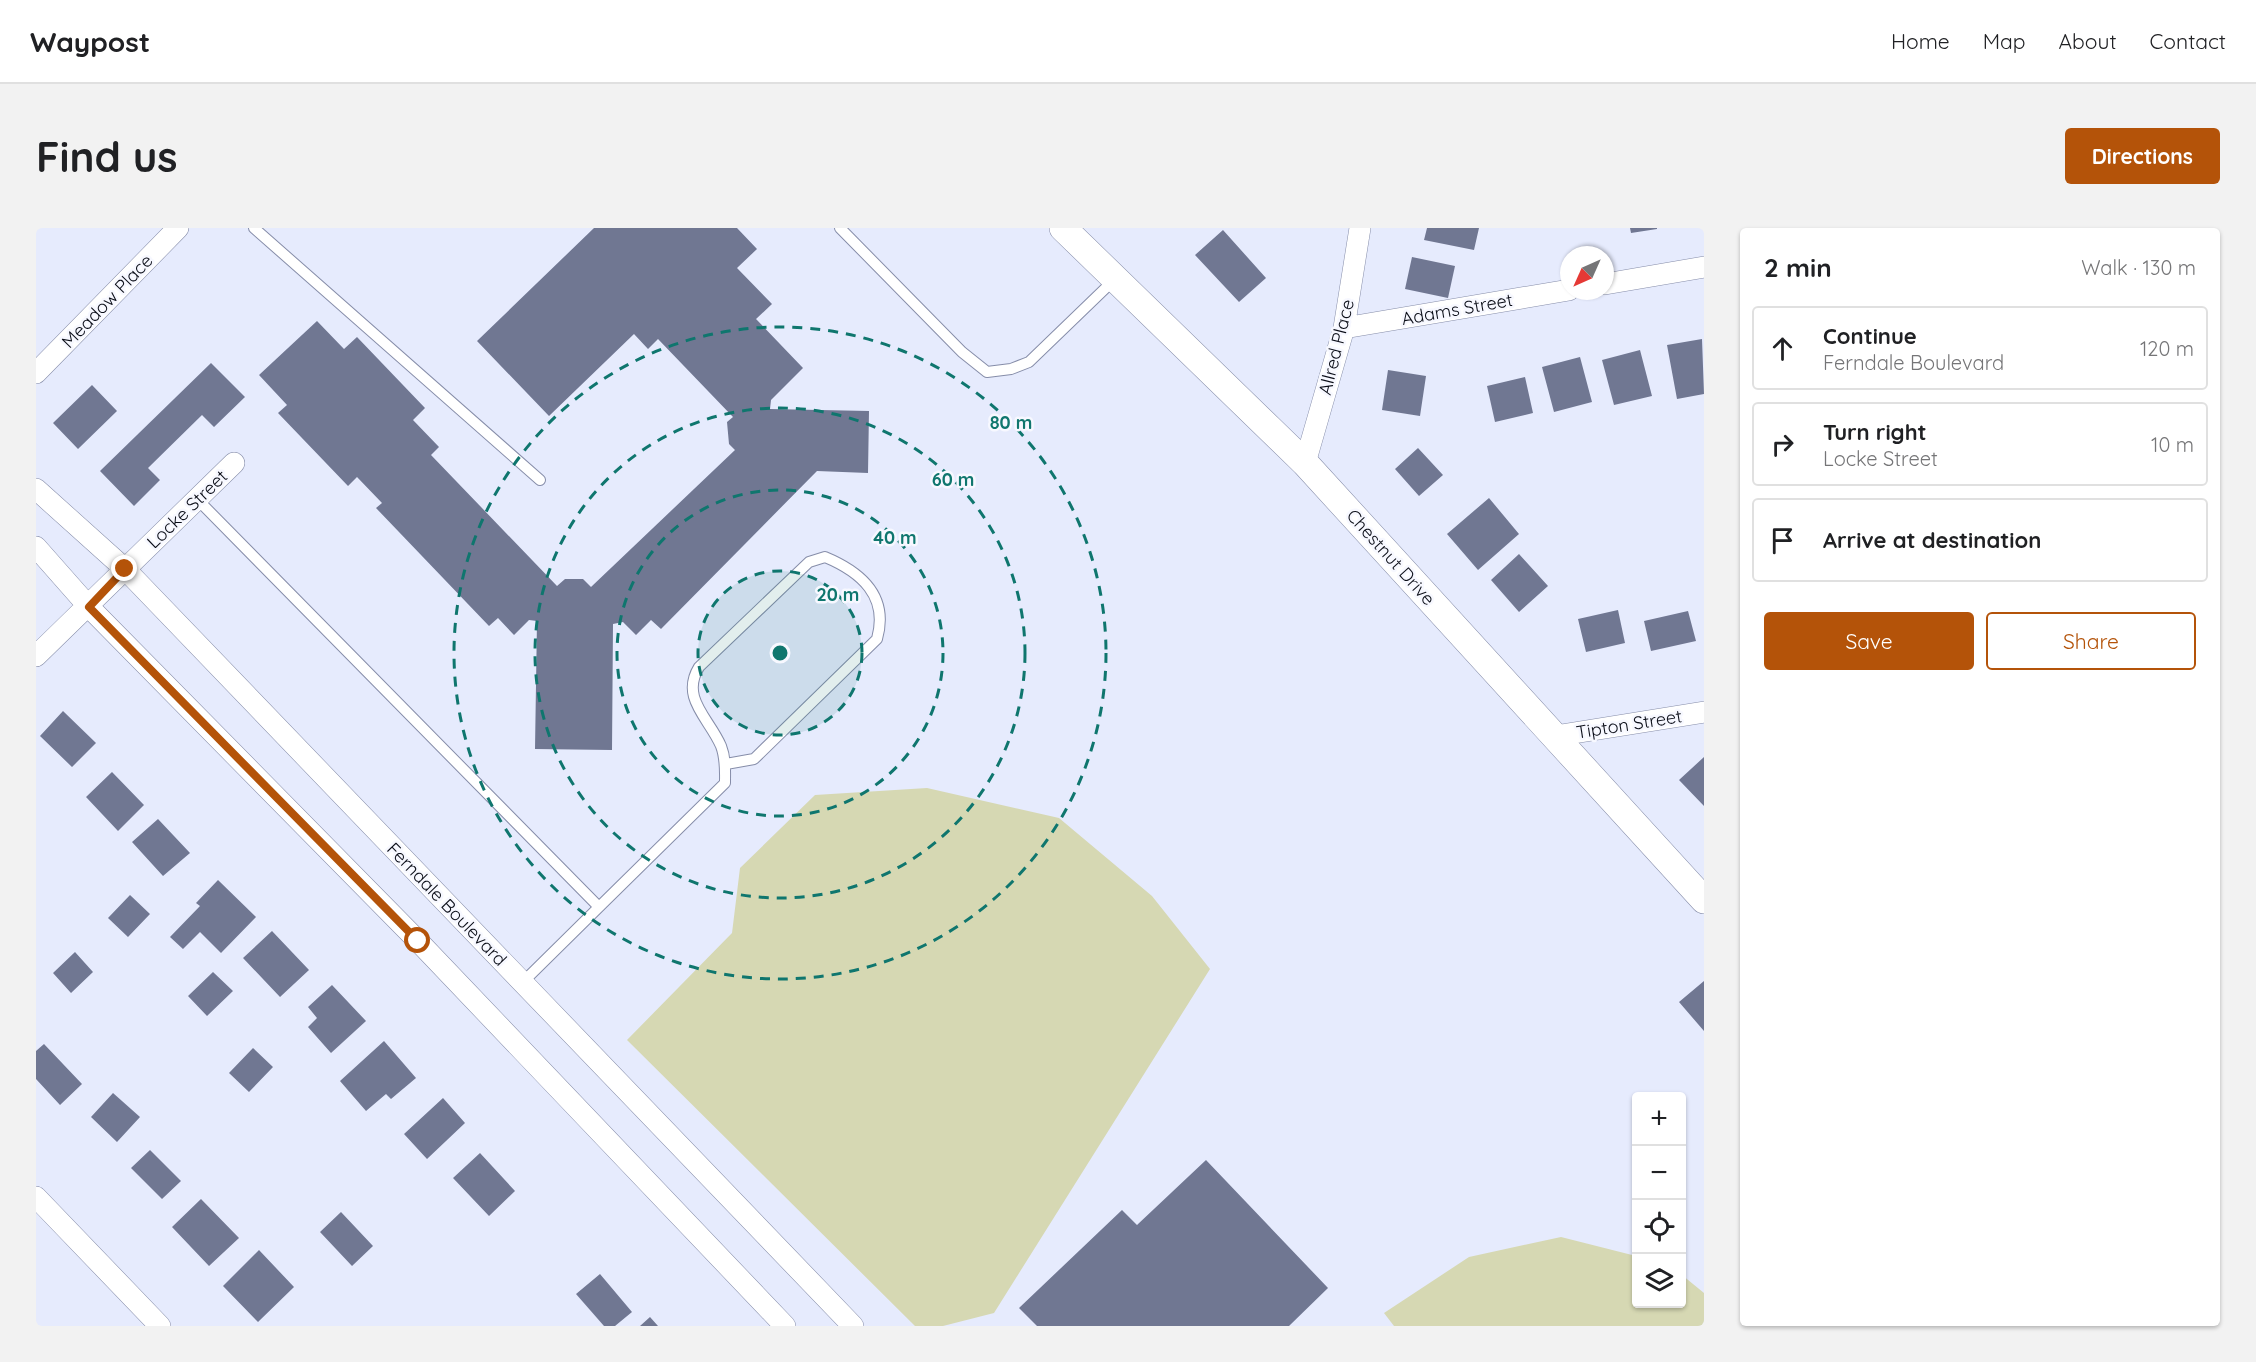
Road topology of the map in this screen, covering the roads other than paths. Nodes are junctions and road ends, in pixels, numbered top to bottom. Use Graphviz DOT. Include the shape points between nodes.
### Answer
graph roads {
  1 [pos="178,228"];
  2 [pos="254,228"];
  3 [pos="840,228"];
  4 [pos="1063,228"];
  5 [pos="1360,228"];
  6 [pos="1704,267"];
  7 [pos="1114,280"];
  8 [pos="1614,282"];
  9 [pos="1560,292"];
  10 [pos="1344,328"];
  11 [pos="36,373"];
  12 [pos="234,463"];
  13 [pos="1305,464"];
  14 [pos="540,480"];
  15 [pos="36,489"];
  16 [pos="197,500"];
  17 [pos="36,547"];
  18 [pos="125,569"];
  19 [pos="89,607"];
  20 [pos="36,656"];
  21 [pos="1704,712"];
  22 [pos="1555,736"];
  23 [pos="726,764"];
  24 [pos="1704,900"];
  25 [pos="599,907"];
  26 [pos="523,982"];
  27 [pos="36,1197"];
  28 [pos="160,1326"];
  29 [pos="785,1326"];
  30 [pos="853,1326"];
  1 -- 11 [label="street, Meadow Place"];
  2 -- 14 [label="lane"];
  3 -- 7 [label="lane" via="962,352 987,372 1029,362"];
  4 -- 7 [label="street, Chestnut Drive"];
  5 -- 10 [label="street, Allred Place"];
  6 -- 8 [label="street"];
  7 -- 13 [label="street, Chestnut Drive"];
  9 -- 10 [label="street, Adams Street"];
  10 -- 13 [label="street, Allred Place"];
  12 -- 16 [label="street, Locke Street"];
  13 -- 22 [label="street, Chestnut Drive"];
  15 -- 18 [label="street, Ferndale Boulevard"];
  16 -- 18 [label="street, Locke Street"];
  16 -- 25 [label="lane"];
  17 -- 19 [label="street"];
  18 -- 19 [label="street, Locke Street"];
  18 -- 26 [label="street, Ferndale Boulevard"];
  19 -- 20 [label="street, Locke Street"];
  19 -- 29 [label="street" via="418,941"];
  21 -- 22 [label="street, Tipton Street"];
  22 -- 24 [label="street, Chestnut Drive"];
  23 -- 23 [label="lane" via="722,747 692,694 691,680 699,667 808,562 825,557 859,575 877,598 877,639 754,759"];
  23 -- 25 [label="lane" via="725,783"];
  25 -- 26 [label="lane"];
  26 -- 30 [label="street, Ferndale Boulevard"];
  27 -- 28 [label="street"];
}
